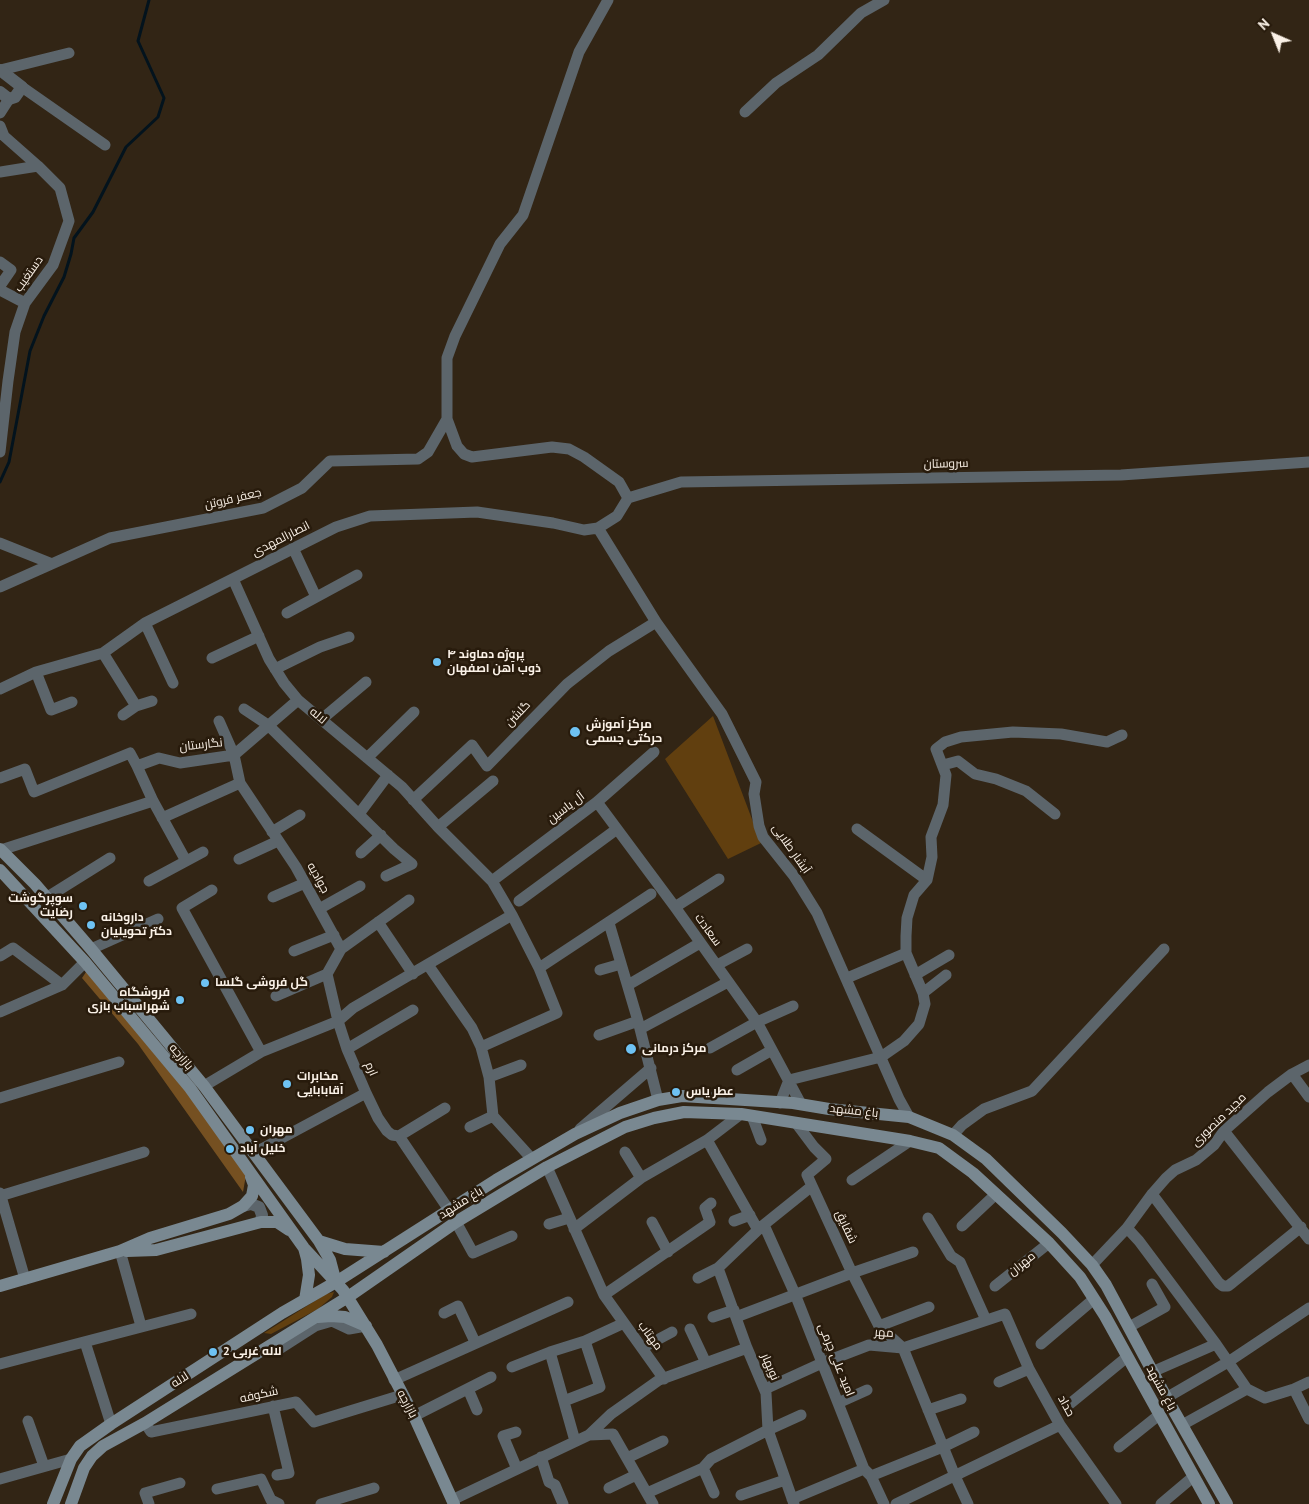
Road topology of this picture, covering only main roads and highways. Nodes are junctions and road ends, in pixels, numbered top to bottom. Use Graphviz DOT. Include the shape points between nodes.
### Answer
graph roads {
  1 [pos="0,850"];
  2 [pos="0,870"];
  3 [pos="35,884"];
  4 [pos="24,894"];
  5 [pos="48,900"];
  6 [pos="40,912"];
  7 [pos="829,1109"];
  8 [pos="858,1112"];
  9 [pos="620,1113"];
  10 [pos="625,1127"];
  11 [pos="826,1128"];
  12 [pos="856,1132"];
  13 [pos="249,1171"];
  14 [pos="293,1233"];
  15 [pos="319,1241"];
  16 [pos="304,1248"];
  17 [pos="120,1252"];
  18 [pos="384,1252"];
  19 [pos="336,1282"];
  20 [pos="0,1286"];
  21 [pos="348,1297"];
  22 [pos="305,1300"];
  23 [pos="315,1317"];
  24 [pos="366,1326"];
  25 [pos="254,1332"];
  26 [pos="271,1350"];
  27 [pos="1199,1454"];
  28 [pos="1185,1463"];
  29 [pos="1214,1481"];
  30 [pos="1202,1491"];
  31 [pos="453,1502"];
  32 [pos="53,1504"];
  33 [pos="71,1504"];
  34 [pos="1209,1504"];
  35 [pos="1227,1504"];
  1 -- 3 [label="main road, بازارچه"];
  2 -- 4 [label="main road, بازارچه"];
  3 -- 4 [label="main road" via="33,894"];
  3 -- 5 [label="main road, بازارچه"];
  4 -- 6 [label="main road, بازارچه"];
  5 -- 6 [label="main road" via="40,904"];
  5 -- 15 [label="main road, بازارچه" via="204,1086"];
  6 -- 13 [label="main road, بازارچه" via="190,1088"];
  7 -- 8 [label="main road, باغ مشهد"];
  7 -- 9 [label="main road, باغ مشهد" via="801,1104 682,1096"];
  7 -- 11 [label="main road" via="836,1119"];
  8 -- 12 [label="main road" via="852,1117 851,1126"];
  8 -- 27 [label="main road, باغ مشهد" via="909,1117 953,1134 986,1159 1062,1233 1106,1285"];
  9 -- 10 [label="main road"];
  9 -- 18 [label="main road, باغ مشهد" via="532,1159"];
  10 -- 11 [label="main road, باغ مشهد" via="684,1112 719,1112"];
  10 -- 21 [label="main road, باغ مشهد" via="547,1167 456,1222"];
  11 -- 12 [label="main road, باغ مشهد"];
  12 -- 28 [label="main road, باغ مشهد" via="939,1148 973,1173 1049,1243 1094,1298"];
  13 -- 14 [label="main road, بازارچه"];
  13 -- 17 [label="main road" via="254,1185 252,1196 243,1206 229,1214 150,1238"];
  14 -- 16 [label="main road, بازارچه"];
  14 -- 17 [label="main road" via="277,1222 261,1222 156,1250"];
  15 -- 18 [label="main road" via="345,1248"];
  15 -- 19 [label="main road, بازارچه" via="330,1260"];
  16 -- 19 [label="main road, بازارچه"];
  16 -- 22 [label="main road" via="309,1275"];
  17 -- 20 [label="main road"];
  18 -- 19 [label="main road, باغ مشهد"];
  19 -- 21 [label="main road, بازارچه"];
  19 -- 22 [label="main road, لاله"];
  21 -- 23 [label="main road, لاله"];
  21 -- 24 [label="main road, بازارچه"];
  22 -- 25 [label="main road, لاله"];
  23 -- 24 [label="main road" via="344,1317"];
  23 -- 26 [label="main road, لاله"];
  24 -- 31 [label="main road, بازارچه" via="414,1416"];
  25 -- 26 [label="main road"];
  25 -- 32 [label="main road, لاله" via="80,1446 71,1458"];
  26 -- 33 [label="main road, لاله" via="103,1446 84,1468"];
  27 -- 28 [label="main road" via="1195,1463"];
  27 -- 29 [label="main road, باغ مشهد"];
  28 -- 30 [label="main road, باغ مشهد"];
  29 -- 30 [label="main road" via="1202,1486"];
  29 -- 35 [label="main road, باغ مشهد"];
  30 -- 34 [label="main road, باغ مشهد"];
}
